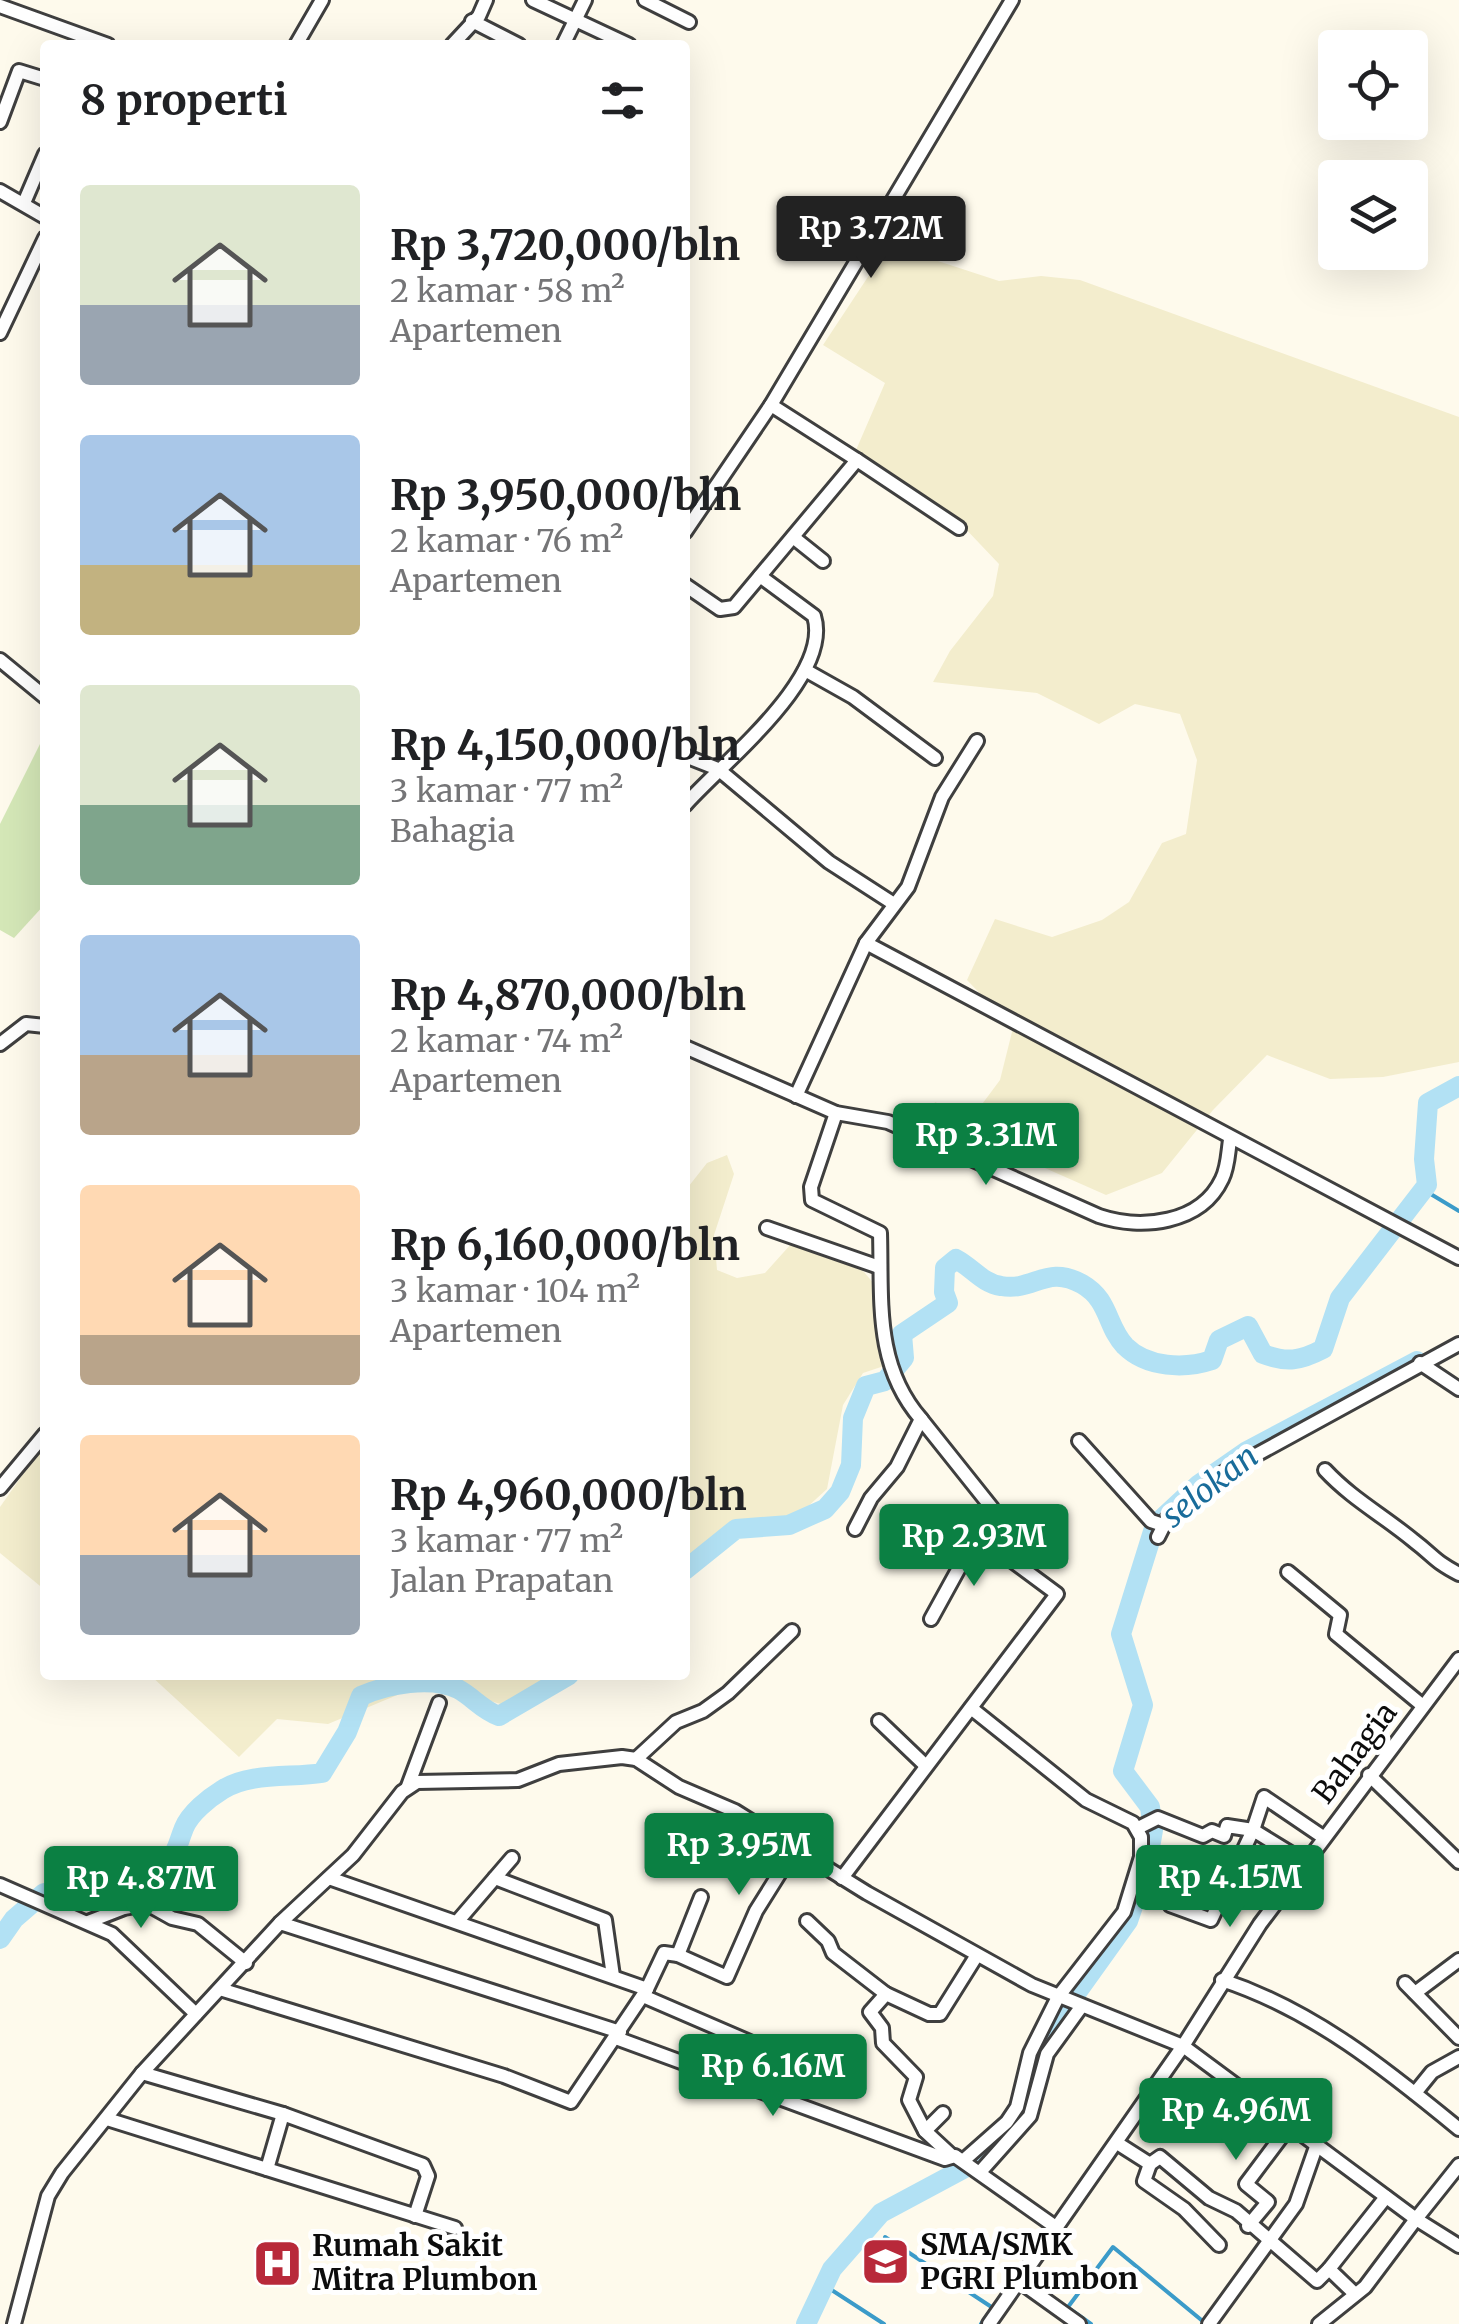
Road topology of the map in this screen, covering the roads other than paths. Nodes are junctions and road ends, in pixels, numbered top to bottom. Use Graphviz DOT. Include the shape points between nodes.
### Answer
graph roads {
  1 [pos="322,0"];
  2 [pos="486,0"];
  3 [pos="532,0"];
  4 [pos="585,0"];
  5 [pos="645,0"];
  6 [pos="1012,0"];
  7 [pos="0,6"];
  8 [pos="575,20"];
  9 [pos="472,21"];
  10 [pos="689,22"];
  11 [pos="95,40"];
  12 [pos="302,40"];
  13 [pos="456,40"];
  14 [pos="509,40"];
  15 [pos="565,40"];
  16 [pos="618,40"];
  17 [pos="40,77"];
  18 [pos="0,122"];
  19 [pos="40,166"];
  20 [pos="0,191"];
  21 [pos="24,204"];
  22 [pos="40,214"];
  23 [pos="40,249"];
  24 [pos="0,333"];
  25 [pos="771,405"];
  26 [pos="856,460"];
  27 [pos="690,525"];
  28 [pos="959,528"];
  29 [pos="793,537"];
  30 [pos="824,561"];
  31 [pos="760,576"];
  32 [pos="690,589"];
  33 [pos="0,660"];
  34 [pos="805,670"];
  35 [pos="40,693"];
  36 [pos="977,742"];
  37 [pos="690,758"];
  38 [pos="935,758"];
  39 [pos="718,769"];
  40 [pos="690,800"];
  41 [pos="894,904"];
  42 [pos="866,943"];
  43 [pos="40,1025"];
  44 [pos="0,1044"];
  45 [pos="690,1049"];
  46 [pos="796,1096"];
  47 [pos="836,1113"];
  48 [pos="1230,1140"];
  49 [pos="767,1228"];
  50 [pos="1459,1258"];
  51 [pos="879,1267"];
  52 [pos="1459,1344"];
  53 [pos="1420,1363"];
  54 [pos="1459,1389"];
  55 [pos="921,1419"];
  56 [pos="40,1440"];
  57 [pos="1079,1441"];
  58 [pos="1325,1470"];
  59 [pos="0,1488"];
  60 [pos="855,1529"];
  61 [pos="980,1537"];
  62 [pos="1288,1572"];
  63 [pos="1459,1574"];
  64 [pos="931,1619"];
  65 [pos="792,1631"];
  66 [pos="1458,1663"];
  67 [pos="440,1703"];
  68 [pos="1422,1706"];
  69 [pos="971,1708"];
  70 [pos="879,1721"];
  71 [pos="636,1759"];
  72 [pos="926,1766"];
  73 [pos="1369,1775"];
  74 [pos="408,1786"];
  75 [pos="1139,1828"];
  76 [pos="1254,1830"];
  77 [pos="1323,1836"];
  78 [pos="796,1847"];
  79 [pos="512,1858"];
  80 [pos="1305,1862"];
  81 [pos="1459,1862"];
  82 [pos="1142,1877"];
  83 [pos="329,1878"];
  84 [pos="495,1878"];
  85 [pos="842,1878"];
  86 [pos="0,1885"];
  87 [pos="701,1897"];
  88 [pos="807,1921"];
  89 [pos="88,1922"];
  90 [pos="457,1922"];
  91 [pos="280,1924"];
  92 [pos="678,1955"];
  93 [pos="977,1955"];
  94 [pos="1459,1960"];
  95 [pos="246,1963"];
  96 [pos="613,1976"];
  97 [pos="1222,1980"];
  98 [pos="222,1990"];
  99 [pos="645,1992"];
  100 [pos="886,1994"];
  101 [pos="1069,2002"];
  102 [pos="196,2014"];
  103 [pos="618,2035"];
  104 [pos="1459,2038"];
  105 [pos="1183,2046"];
  106 [pos="1459,2057"];
  107 [pos="796,2062"];
  108 [pos="142,2073"];
  109 [pos="1415,2093"];
  110 [pos="1309,2100"];
  111 [pos="943,2113"];
  112 [pos="284,2114"];
  113 [pos="107,2118"];
  114 [pos="1288,2125"];
  115 [pos="1459,2129"];
  116 [pos="925,2130"];
  117 [pos="1117,2142"];
  118 [pos="1316,2146"];
  119 [pos="963,2162"];
  120 [pos="1150,2164"];
  121 [pos="1459,2165"];
  122 [pos="267,2169"];
  123 [pos="1386,2197"];
  124 [pos="415,2216"];
  125 [pos="1416,2219"];
  126 [pos="1248,2226"];
  127 [pos="454,2228"];
  128 [pos="1057,2228"];
  129 [pos="1266,2240"];
  130 [pos="1219,2244"];
  131 [pos="1459,2246"];
  132 [pos="1329,2268"];
  133 [pos="1019,2280"];
  134 [pos="1355,2294"];
  135 [pos="14,2324"];
  136 [pos="989,2324"];
  137 [pos="1080,2324"];
  138 [pos="1210,2324"];
  139 [pos="1320,2324"];
  1 -- 12 [label="street"];
  2 -- 9 [label="street"];
  3 -- 8 [label="street"];
  4 -- 8 [label="street"];
  5 -- 10 [label="street"];
  6 -- 25 [label="street"];
  7 -- 11 [label="street"];
  8 -- 15 [label="street"];
  8 -- 16 [label="street"];
  9 -- 13 [label="street"];
  9 -- 14 [label="street"];
  17 -- 18 [label="street" via="19,71"];
  19 -- 21 [label="street"];
  20 -- 21 [label="street"];
  21 -- 22 [label="street"];
  23 -- 24 [label="street"];
  25 -- 26 [label="street"];
  25 -- 27 [label="street"];
  26 -- 28 [label="street"];
  26 -- 29 [label="street"];
  29 -- 30 [label="street"];
  29 -- 31 [label="street"];
  31 -- 32 [label="street" via="729,610"];
  31 -- 34 [label="street" via="817,621"];
  33 -- 35 [label="street"];
  34 -- 38 [label="street" via="853,696"];
  34 -- 39 [label="street" via="794,691"];
  36 -- 41 [label="street" via="942,797 908,887"];
  37 -- 39 [label="street"];
  39 -- 40 [label="street"];
  39 -- 41 [label="street" via="829,862"];
  41 -- 42 [label="street"];
  42 -- 46 [label="street"];
  42 -- 48 [label="street"];
  43 -- 44 [label="street" via="26,1024"];
  45 -- 46 [label="street"];
  46 -- 47 [label="street"];
  47 -- 48 [label="street" via="888,1122 1128,1224 1163,1221 1199,1205 1222,1179"];
  47 -- 51 [label="street" via="812,1200 877,1228"];
  48 -- 50 [label="street"];
  49 -- 51 [label="street"];
  51 -- 55 [label="street" via="892,1374"];
  52 -- 53 [label="street"];
  53 -- 54 [label="street"];
  53 -- 57 [label="street" via="1223,1474 1158,1527"];
  55 -- 60 [label="street"];
  55 -- 61 [label="street" via="992,1506"];
  56 -- 59 [label="street"];
  58 -- 63 [label="street" via="1354,1500"];
  61 -- 64 [label="street"];
  61 -- 69 [label="street" via="1058,1594"];
  62 -- 68 [label="street" via="1341,1616 1336,1634"];
  65 -- 71 [label="street" via="728,1693 676,1722"];
  66 -- 68 [label="street, Bahagia"];
  67 -- 74 [label="street"];
  68 -- 73 [label="street, Bahagia"];
  69 -- 72 [label="street"];
  69 -- 75 [label="street" via="1086,1800"];
  70 -- 72 [label="street"];
  71 -- 74 [label="street" via="559,1764 518,1780"];
  71 -- 78 [label="street"];
  72 -- 85 [label="street"];
  73 -- 77 [label="street, Bahagia"];
  73 -- 81 [label="street"];
  74 -- 83 [label="street"];
  75 -- 76 [label="street" via="1158,1818 1203,1836 1224,1836 1227,1826"];
  75 -- 82 [label="street"];
  76 -- 77 [label="street" via="1264,1797"];
  76 -- 80 [label="street"];
  76 -- 82 [label="street" via="1211,1920 1170,1904 1173,1885"];
  77 -- 80 [label="street, Bahagia"];
  78 -- 85 [label="street"];
  78 -- 92 [label="street" via="756,1911 728,1976"];
  79 -- 84 [label="street"];
  80 -- 97 [label="street, Bahagia"];
  82 -- 101 [label="street"];
  83 -- 90 [label="street"];
  83 -- 91 [label="street"];
  84 -- 90 [label="street"];
  84 -- 96 [label="street" via="605,1920"];
  85 -- 93 [label="street"];
  86 -- 89 [label="street"];
  87 -- 92 [label="street"];
  88 -- 100 [label="street" via="834,1953"];
  89 -- 95 [label="street" via="147,1904 194,1921"];
  89 -- 102 [label="street" via="122,1941"];
  90 -- 96 [label="street"];
  91 -- 95 [label="street"];
  91 -- 103 [label="street"];
  92 -- 99 [label="street" via="664,1954"];
  93 -- 100 [label="street" via="940,2014"];
  93 -- 101 [label="street"];
  94 -- 104 [label="street" via="1410,1988"];
  95 -- 98 [label="street"];
  96 -- 99 [label="street"];
  97 -- 105 [label="street, Bahagia"];
  97 -- 109 [label="street" via="1295,2010"];
  98 -- 102 [label="street"];
  98 -- 103 [label="street" via="571,2102"];
  99 -- 103 [label="street"];
  99 -- 107 [label="street"];
  100 -- 116 [label="street" via="870,2015 882,2028 882,2043 916,2077 909,2100"];
  101 -- 105 [label="street"];
  101 -- 119 [label="street" via="1030,2052 1017,2107"];
  101 -- 119 [label="street" via="1030,2116"];
  102 -- 108 [label="street"];
  103 -- 119 [label="street"];
  105 -- 114 [label="street"];
  105 -- 117 [label="street, Bahagia"];
  106 -- 109 [label="street" via="1432,2072"];
  108 -- 112 [label="street"];
  108 -- 113 [label="street"];
  109 -- 115 [label="street"];
  110 -- 114 [label="street"];
  111 -- 116 [label="street"];
  112 -- 122 [label="street"];
  112 -- 124 [label="street" via="423,2165 428,2176"];
  113 -- 122 [label="street"];
  113 -- 135 [label="street" via="58,2178"];
  114 -- 118 [label="street"];
  114 -- 126 [label="street" via="1246,2184 1268,2202"];
  116 -- 119 [label="street"];
  117 -- 120 [label="street"];
  117 -- 128 [label="street, Bahagia"];
  118 -- 123 [label="street"];
  118 -- 129 [label="street" via="1296,2204"];
  119 -- 128 [label="street"];
  120 -- 126 [label="street" via="1160,2157"];
  120 -- 130 [label="street" via="1144,2181"];
  121 -- 125 [label="street"];
  122 -- 124 [label="street"];
  123 -- 125 [label="street"];
  123 -- 132 [label="street"];
  124 -- 127 [label="street"];
  125 -- 131 [label="street"];
  125 -- 134 [label="street"];
  126 -- 129 [label="street"];
  128 -- 133 [label="street, Bahagia"];
  129 -- 132 [label="street" via="1317,2281"];
  129 -- 138 [label="street"];
  132 -- 134 [label="street"];
  133 -- 136 [label="street, Bahagia"];
  133 -- 137 [label="street"];
  134 -- 139 [label="street"];
}
